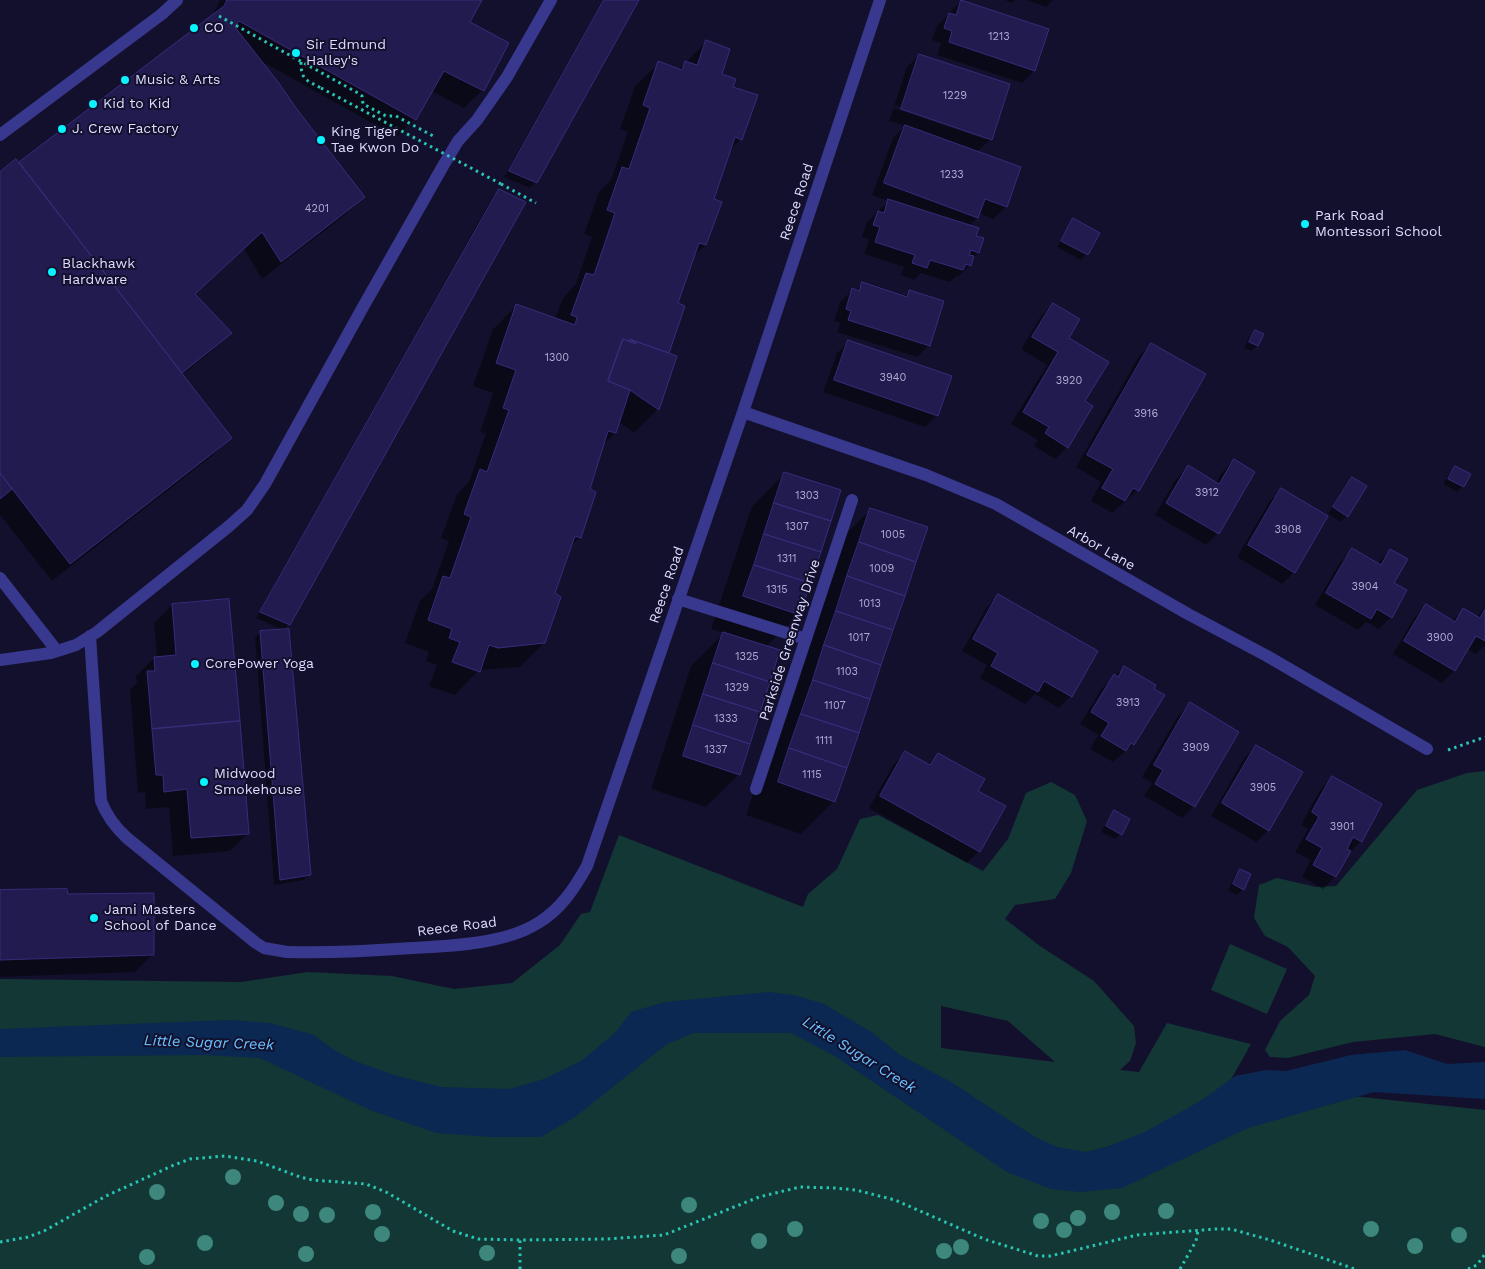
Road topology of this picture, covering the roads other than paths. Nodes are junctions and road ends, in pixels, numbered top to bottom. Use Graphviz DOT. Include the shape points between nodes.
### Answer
graph roads {
  1 [pos="177,0"];
  2 [pos="551,0"];
  3 [pos="880,0"];
  4 [pos="0,135"];
  5 [pos="743,412"];
  6 [pos="852,500"];
  7 [pos="0,578"];
  8 [pos="678,599"];
  9 [pos="90,636"];
  10 [pos="806,639"];
  11 [pos="57,651"];
  12 [pos="0,660"];
  13 [pos="1427,749"];
  14 [pos="756,789"];
  1 -- 4 [label="street"];
  2 -- 9 [label="street" via="507,78 454,148 265,484 246,510 228,527"];
  3 -- 5 [label="street, Reece Road"];
  5 -- 8 [label="street, Reece Road"];
  5 -- 13 [label="street, Arbor Lane" via="943,481 996,504"];
  6 -- 10 [label="street, Parkside Greenway Drive"];
  7 -- 11 [label="street"];
  8 -- 9 [label="street, Reece Road" via="587,866 574,889 556,910 537,924 490,940 452,946 331,953 264,948 127,838 106,815 101,801"];
  8 -- 10 [label="street"];
  9 -- 11 [label="street"];
  10 -- 14 [label="street, Parkside Greenway Drive"];
  11 -- 12 [label="street"];
}
